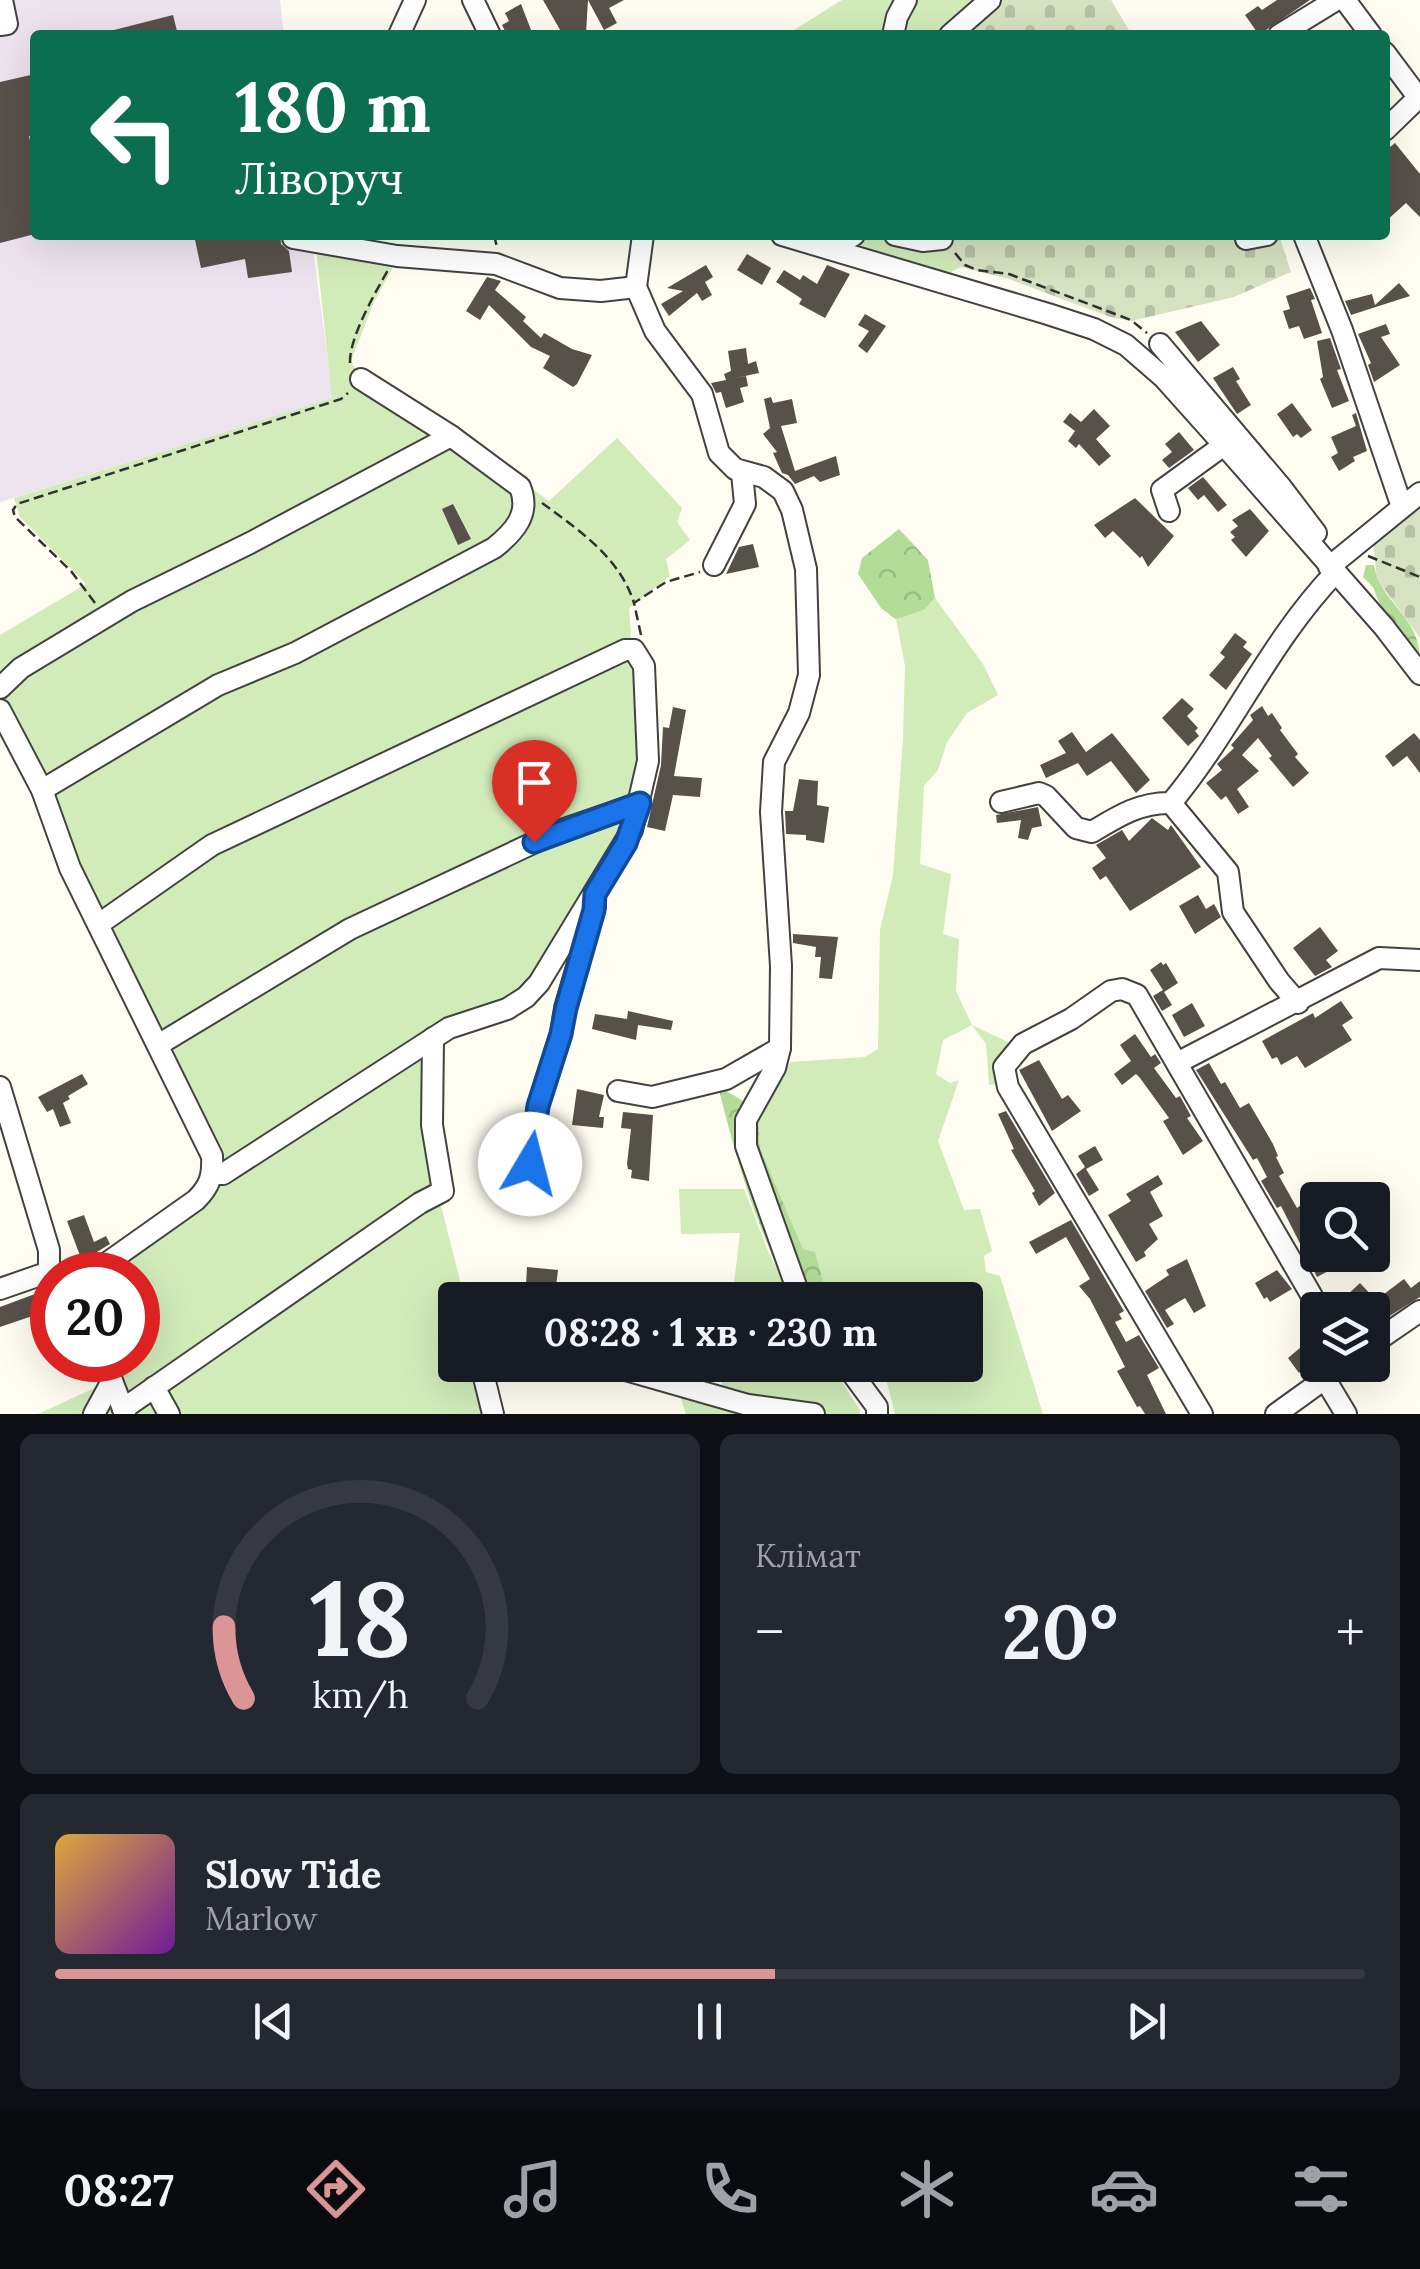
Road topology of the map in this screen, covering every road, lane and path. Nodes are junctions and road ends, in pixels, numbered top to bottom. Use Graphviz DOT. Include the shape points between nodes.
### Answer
graph roads {
  1 [pos="2,0"];
  2 [pos="415,0"];
  3 [pos="473,0"];
  4 [pos="906,0"];
  5 [pos="990,0"];
  6 [pos="1336,0"];
  7 [pos="1345,0"];
  8 [pos="0,25"];
  9 [pos="401,30"];
  10 [pos="488,30"];
  11 [pos="894,30"];
  12 [pos="956,30"];
  13 [pos="1287,30"];
  14 [pos="1368,30"];
  15 [pos="1390,59"];
  16 [pos="1419,96"];
  17 [pos="1390,125"];
  18 [pos="305,240"];
  19 [pos="642,240"];
  20 [pos="799,240"];
  21 [pos="845,240"];
  22 [pos="944,240"];
  23 [pos="1306,240"];
  24 [pos="830,249"];
  25 [pos="397,256"];
  26 [pos="636,287"];
  27 [pos="1160,344"];
  28 [pos="360,379"];
  29 [pos="451,436"];
  30 [pos="1224,445"];
  31 [pos="742,473"];
  32 [pos="520,487"];
  33 [pos="1420,493"];
  34 [pos="1402,506"];
  35 [pos="1169,511"];
  36 [pos="1348,549"];
  37 [pos="714,565"];
  38 [pos="1329,566"];
  39 [pos="1420,577"];
  40 [pos="634,603"];
  41 [pos="106,617"];
  42 [pos="640,656"];
  43 [pos="1420,674"];
  44 [pos="0,688"];
  45 [pos="0,710"];
  46 [pos="42,790"];
  47 [pos="1001,802"];
  48 [pos="640,803"];
  49 [pos="1171,803"];
  50 [pos="595,894"];
  51 [pos="98,924"];
  52 [pos="1420,960"];
  53 [pos="1298,1003"];
  54 [pos="433,1038"];
  55 [pos="158,1045"];
  56 [pos="780,1048"];
  57 [pos="1177,1062"];
  58 [pos="0,1087"];
  59 [pos="618,1091"];
  60 [pos="213,1174"];
  61 [pos="530,1193"];
  62 [pos="49,1252"];
  63 [pos="123,1252"];
  64 [pos="30,1280"];
  65 [pos="795,1282"];
  66 [pos="0,1290"];
  67 [pos="1310,1292"];
  68 [pos="1420,1311"];
  69 [pos="1390,1332"];
  70 [pos="111,1382"];
  71 [pos="112,1382"];
  72 [pos="486,1382"];
  73 [pos="668,1382"];
  74 [pos="855,1382"];
  75 [pos="1321,1382"];
  76 [pos="1327,1382"];
  77 [pos="154,1387"];
  78 [pos="124,1412"];
  79 [pos="872,1412"];
  80 [pos="94,1414"];
  81 [pos="169,1414"];
  82 [pos="493,1414"];
  83 [pos="814,1414"];
  84 [pos="1202,1414"];
  85 [pos="1276,1414"];
  86 [pos="1346,1414"];
  1 -- 8 [label="street" via="7,24"];
  2 -- 9 [label="street"];
  3 -- 10 [label="street"];
  4 -- 11 [label="street"];
  5 -- 12 [label="street"];
  6 -- 13 [label="street"];
  7 -- 14 [label="street"];
  15 -- 16 [label="street"];
  16 -- 17 [label="street"];
  18 -- 25 [label="street"];
  19 -- 26 [label="street"];
  20 -- 24 [label="street"];
  21 -- 24 [label="street"];
  22 -- 27 [label="path" via="964,265 1010,274 1131,320"];
  23 -- 34 [label="street"];
  24 -- 30 [label="street" via="1094,329 1126,345 1164,378"];
  25 -- 26 [label="street" via="496,264 560,288"];
  25 -- 28 [label="path" via="350,352 352,372"];
  26 -- 31 [label="street" via="655,330 702,394 719,454"];
  27 -- 38 [label="street" via="1314,529"];
  28 -- 29 [label="street"];
  28 -- 41 [label="path" via="341,399 17,504 15,517 71,571"];
  29 -- 32 [label="street"];
  29 -- 41 [label="street"];
  30 -- 35 [label="street" via="1162,490"];
  30 -- 38 [label="street"];
  31 -- 37 [label="street" via="745,504"];
  31 -- 56 [label="street" via="784,490 807,581 809,675 774,762 771,812"];
  32 -- 40 [label="path" via="612,563"];
  32 -- 46 [label="street" via="525,498 518,526 494,548 294,653 218,684"];
  33 -- 34 [label="street"];
  34 -- 36 [label="street"];
  36 -- 38 [label="street"];
  36 -- 39 [label="path"];
  37 -- 40 [label="path" via="666,582"];
  38 -- 43 [label="street"];
  38 -- 49 [label="street"];
  40 -- 42 [label="path"];
  41 -- 44 [label="street"];
  42 -- 48 [label="street" via="648,760"];
  42 -- 51 [label="street" via="625,650 212,845"];
  45 -- 46 [label="street"];
  46 -- 51 [label="street"];
  47 -- 49 [label="street" via="1046,796 1076,828 1092,832 1153,802"];
  48 -- 50 [label="street" via="626,843"];
  48 -- 55 [label="street" via="561,830 350,930"];
  49 -- 53 [label="street" via="1228,872 1233,912"];
  50 -- 54 [label="street" via="526,998"];
  50 -- 61 [label="street" via="538,1106"];
  51 -- 55 [label="street"];
  52 -- 53 [label="street" via="1379,958"];
  53 -- 57 [label="street"];
  54 -- 60 [label="street" via="223,1174"];
  54 -- 77 [label="street" via="432,1125 443,1191"];
  55 -- 60 [label="street" via="212,1156"];
  56 -- 59 [label="street" via="726,1080 652,1097"];
  56 -- 65 [label="street" via="746,1120 746,1146"];
  57 -- 67 [label="street"];
  57 -- 84 [label="street" via="1137,995 1122,989 1023,1044 1004,1067 1008,1087"];
  58 -- 62 [label="street"];
  60 -- 63 [label="street" via="196,1200"];
  64 -- 66 [label="street"];
  68 -- 69 [label="street"];
  70 -- 80 [label="street"];
  71 -- 78 [label="street"];
  72 -- 82 [label="street"];
  73 -- 83 [label="street" via="748,1405"];
  74 -- 79 [label="street"];
  75 -- 85 [label="street"];
  76 -- 86 [label="street"];
  77 -- 78 [label="street"];
  77 -- 81 [label="street"];
}
